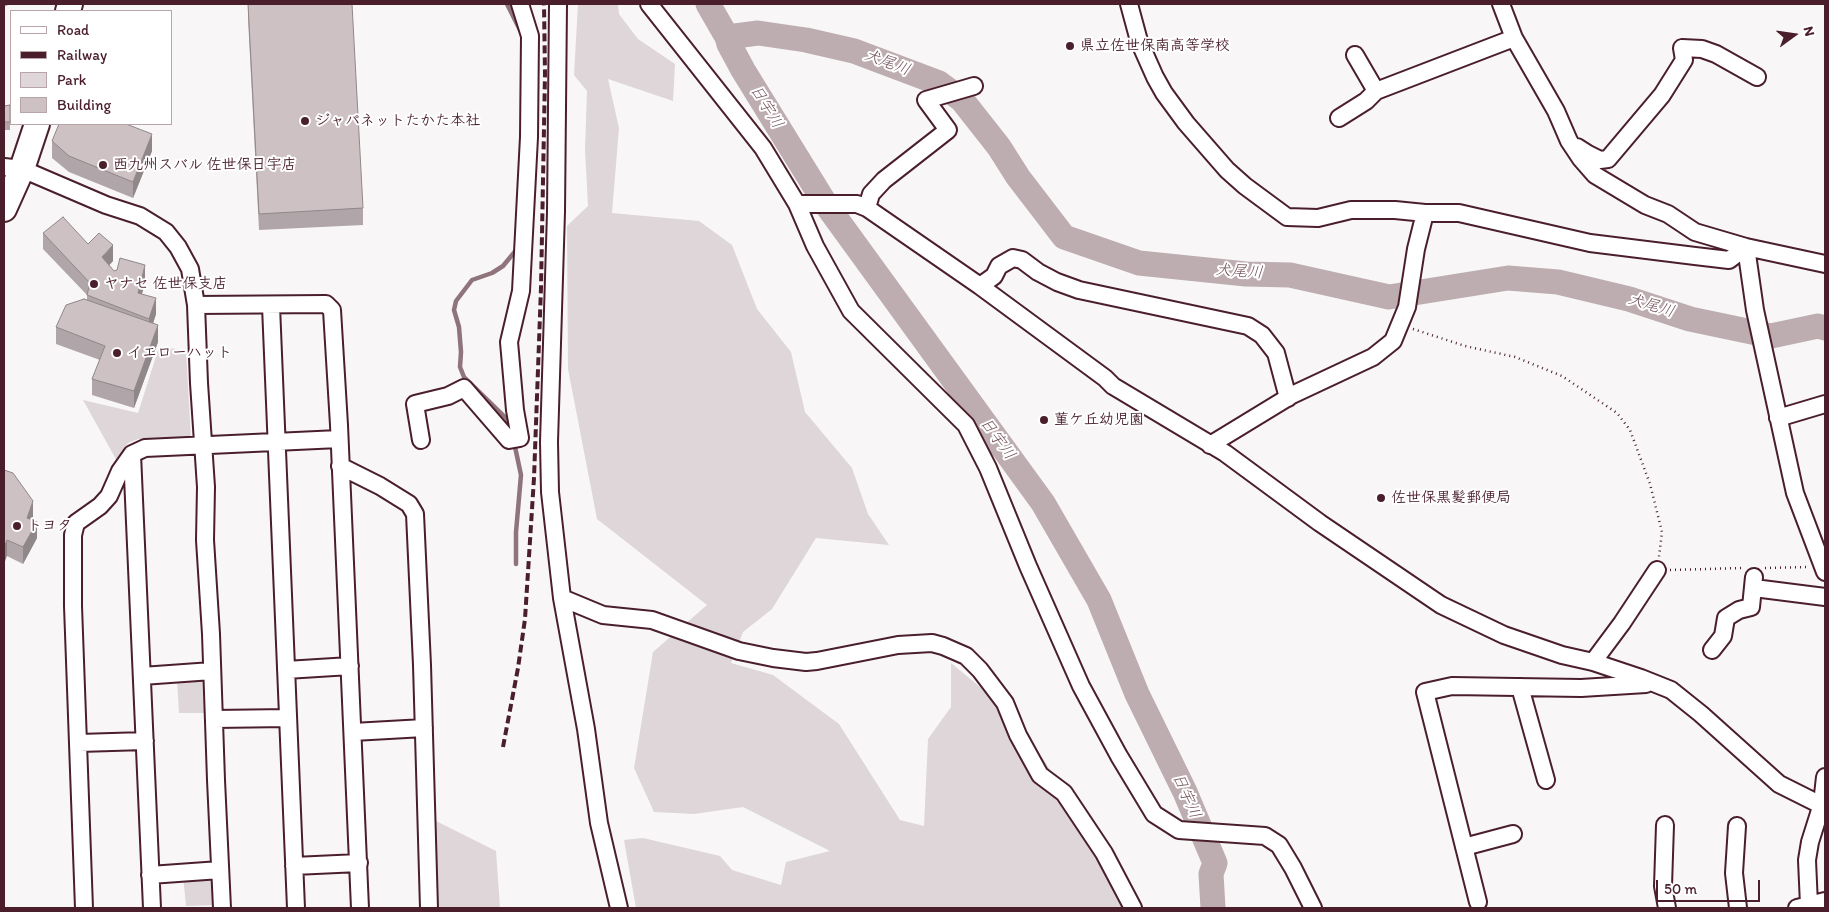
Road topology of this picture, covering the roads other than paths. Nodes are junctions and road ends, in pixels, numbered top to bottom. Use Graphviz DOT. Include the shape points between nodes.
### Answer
graph roads {
  1 [pos="520,4"];
  2 [pos="558,4"];
  3 [pos="649,4"];
  4 [pos="1129,4"];
  5 [pos="1501,4"];
  6 [pos="1514,38"];
  7 [pos="1355,55"];
  8 [pos="1757,77"];
  9 [pos="974,86"];
  10 [pos="1376,91"];
  11 [pos="1339,118"];
  12 [pos="36,125"];
  13 [pos="1569,141"];
  14 [pos="13,168"];
  15 [pos="802,204"];
  16 [pos="862,206"];
  17 [pos="4,209"];
  18 [pos="1425,213"];
  19 [pos="1746,247"];
  20 [pos="1825,264"];
  21 [pos="980,286"];
  22 [pos="196,305"];
  23 [pos="270,306"];
  24 [pos="1288,398"];
  25 [pos="1825,404"];
  26 [pos="1778,418"];
  27 [pos="339,439"];
  28 [pos="420,440"];
  29 [pos="276,443"];
  30 [pos="202,445"];
  31 [pos="1210,445"];
  32 [pos="132,454"];
  33 [pos="340,466"];
  34 [pos="1825,568"];
  35 [pos="1657,570"];
  36 [pos="1825,597"];
  37 [pos="562,598"];
  38 [pos="1712,643"];
  39 [pos="1593,662"];
  40 [pos="350,666"];
  41 [pos="286,670"];
  42 [pos="212,671"];
  43 [pos="142,676"];
  44 [pos="1653,683"];
  45 [pos="1520,688"];
  46 [pos="288,718"];
  47 [pos="214,720"];
  48 [pos="424,728"];
  49 [pos="353,732"];
  50 [pos="144,741"];
  51 [pos="78,743"];
  52 [pos="1825,777"];
  53 [pos="1546,780"];
  54 [pos="1823,806"];
  55 [pos="1665,825"];
  56 [pos="1738,826"];
  57 [pos="1513,834"];
  58 [pos="1464,847"];
  59 [pos="359,863"];
  60 [pos="294,866"];
  61 [pos="220,870"];
  62 [pos="150,874"];
  63 [pos="1825,901"];
  64 [pos="1478,902"];
  65 [pos="1805,907"];
  66 [pos="84,908"];
  67 [pos="152,908"];
  68 [pos="222,908"];
  69 [pos="296,908"];
  70 [pos="360,908"];
  71 [pos="429,908"];
  72 [pos="619,908"];
  73 [pos="1133,908"];
  74 [pos="1313,908"];
  75 [pos="1667,908"];
  76 [pos="1738,908"];
  1 -- 28 [label="street" via="530,36 531,62 521,291 509,342 514,439 464,388 448,396 414,404"];
  2 -- 37 [label="street" via="549,442 550,492"];
  3 -- 15 [label="street" via="763,148"];
  4 -- 18 [label="street" via="1139,41 1164,93 1227,170 1287,217 1318,218 1351,210"];
  5 -- 6 [label="street"];
  6 -- 10 [label="street"];
  6 -- 13 [label="street" via="1556,111"];
  7 -- 10 [label="street"];
  8 -- 13 [label="street" via="1716,54 1682,48 1684,60 1662,95 1608,159 1600,160"];
  9 -- 16 [label="street" via="926,100 948,130 884,180"];
  10 -- 11 [label="street"];
  12 -- 14 [label="highway"];
  13 -- 19 [label="street" via="1595,175 1695,232"];
  14 -- 17 [label="highway"];
  14 -- 22 [label="street" via="140,216 166,232 190,269"];
  15 -- 16 [label="street"];
  15 -- 74 [label="street" via="815,246 851,311 966,426 988,468 1081,686 1154,814 1179,830 1265,836 1280,845"];
  16 -- 21 [label="street"];
  18 -- 19 [label="street" via="1459,213 1590,243 1730,260"];
  18 -- 24 [label="street" via="1407,307 1393,341 1373,357"];
  19 -- 20 [label="street"];
  19 -- 26 [label="street" via="1755,310"];
  21 -- 24 [label="street" via="994,276 999,266 1013,258 1079,290 1248,326 1262,335 1276,353"];
  21 -- 31 [label="street" via="1112,386"];
  22 -- 23 [label="street"];
  22 -- 30 [label="street"];
  23 -- 27 [label="street" via="326,304 332,310"];
  23 -- 29 [label="street"];
  24 -- 31 [label="street"];
  25 -- 26 [label="street"];
  26 -- 34 [label="street" via="1795,493"];
  27 -- 29 [label="street"];
  27 -- 33 [label="street"];
  29 -- 30 [label="street"];
  29 -- 41 [label="street"];
  30 -- 32 [label="street" via="145,448"];
  30 -- 42 [label="street"];
  31 -- 39 [label="street" via="1441,605 1504,635"];
  32 -- 43 [label="street"];
  32 -- 51 [label="street" via="109,496 76,523 73,536"];
  33 -- 40 [label="street"];
  33 -- 48 [label="street" via="409,504 414,514"];
  35 -- 39 [label="street"];
  36 -- 38 [label="street" via="1753,575 1751,608 1739,610 1726,618 1723,636"];
  37 -- 72 [label="street" via="599,823"];
  37 -- 73 [label="street" via="603,615 652,620 739,651 773,658 817,661 898,645 932,643 966,656 1005,703 1040,775 1064,793 1104,853"];
  39 -- 44 [label="street"];
  40 -- 41 [label="street"];
  40 -- 49 [label="street"];
  41 -- 46 [label="street"];
  42 -- 43 [label="street"];
  42 -- 47 [label="street"];
  43 -- 50 [label="street"];
  44 -- 45 [label="street"];
  44 -- 54 [label="street" via="1671,690 1702,714 1779,784"];
  45 -- 53 [label="street"];
  45 -- 58 [label="street" via="1452,686 1425,692"];
  46 -- 47 [label="street"];
  46 -- 60 [label="street"];
  47 -- 61 [label="street"];
  48 -- 49 [label="street"];
  48 -- 71 [label="street"];
  49 -- 59 [label="street"];
  50 -- 51 [label="street"];
  50 -- 62 [label="street"];
  51 -- 66 [label="street"];
  52 -- 54 [label="street"];
  54 -- 65 [label="street" via="1810,842"];
  55 -- 75 [label="street" via="1663,886"];
  56 -- 76 [label="street" via="1734,874"];
  57 -- 58 [label="street"];
  58 -- 64 [label="street"];
  59 -- 60 [label="street"];
  59 -- 70 [label="street"];
  60 -- 69 [label="street"];
  61 -- 62 [label="street"];
  61 -- 68 [label="street"];
  62 -- 67 [label="street"];
  63 -- 65 [label="street"];
}
